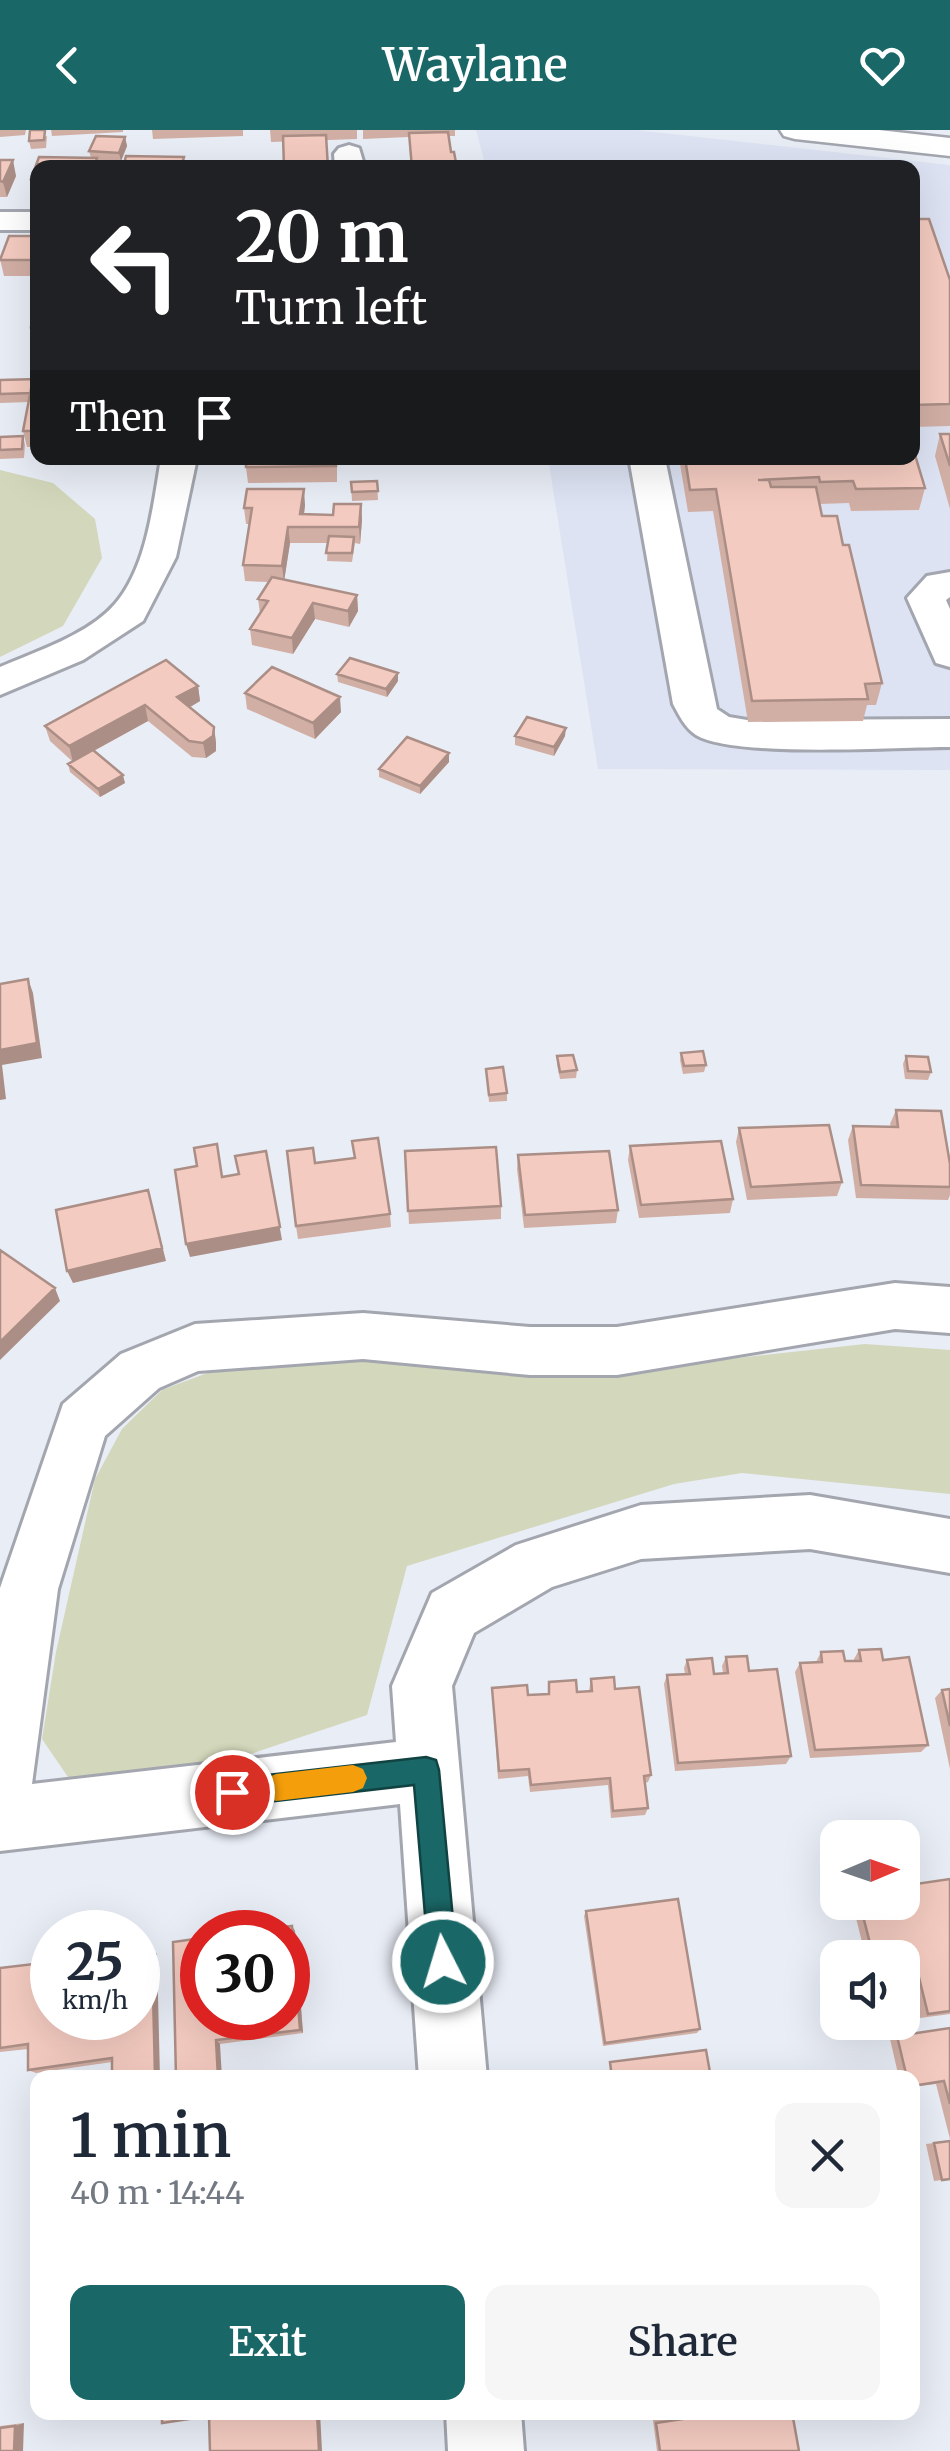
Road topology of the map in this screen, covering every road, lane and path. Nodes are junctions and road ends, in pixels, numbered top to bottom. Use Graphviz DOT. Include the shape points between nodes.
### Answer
graph roads {
  1 [pos="794,130"];
  2 [pos="950,147"];
  3 [pos="0,221"];
  4 [pos="30,221"];
  5 [pos="178,465"];
  6 [pos="648,465"];
  7 [pos="950,584"];
  8 [pos="950,654"];
  9 [pos="0,682"];
  10 [pos="950,732"];
  11 [pos="950,1310"];
  12 [pos="950,1546"];
  13 [pos="426,1770"];
  14 [pos="0,1787"];
  15 [pos="0,1819"];
  16 [pos="452,2070"];
  17 [pos="484,2420"];
  18 [pos="486,2451"];
  1 -- 2 [label="main road"];
  3 -- 4 [label="street"];
  5 -- 9 [label="street" via="156,564 128,615 45,665"];
  6 -- 10 [label="street" via="700,718 716,731 747,734"];
  7 -- 8 [label="street" via="926,598"];
  11 -- 14 [label="street" via="894,1306 617,1351 530,1351 364,1336 195,1348 140,1371 82,1422 29,1589"];
  12 -- 13 [label="street" via="810,1522 641,1532 537,1564 453,1613 422,1686"];
  13 -- 15 [label="street"];
  13 -- 16 [label="street"];
  17 -- 18 [label="street"];
}
